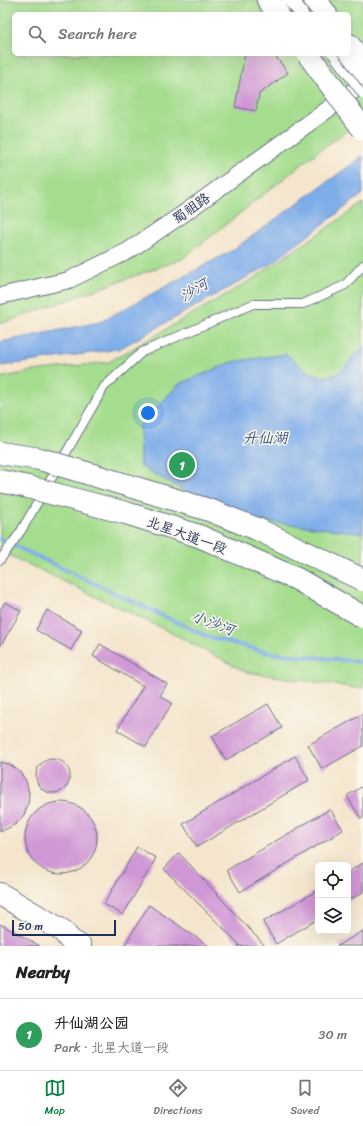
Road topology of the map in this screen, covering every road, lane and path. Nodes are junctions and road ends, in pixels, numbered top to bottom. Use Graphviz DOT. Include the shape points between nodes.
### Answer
graph roads {
  1 [pos="268,0"];
  2 [pos="278,0"];
  3 [pos="286,0"];
  4 [pos="296,0"];
  5 [pos="304,0"];
  6 [pos="315,0"];
  7 [pos="277,12"];
  8 [pos="287,12"];
  9 [pos="297,12"];
  10 [pos="303,12"];
  11 [pos="313,12"];
  12 [pos="324,12"];
  13 [pos="351,48"];
  14 [pos="310,56"];
  15 [pos="320,56"];
  16 [pos="333,56"];
  17 [pos="345,56"];
  18 [pos="363,63"];
  19 [pos="360,101"];
  20 [pos="363,265"];
  21 [pos="0,296"];
  22 [pos="0,453"];
  23 [pos="0,481"];
  24 [pos="0,560"];
  25 [pos="363,580"];
  26 [pos="363,617"];
  27 [pos="0,894"];
  28 [pos="80,946"];
  1 -- 7 [label="main road"];
  2 -- 8 [label="main road"];
  3 -- 9 [label="lane"];
  4 -- 10 [label="lane"];
  5 -- 11 [label="main road"];
  6 -- 12 [label="main road"];
  13 -- 18 [label="main road"];
  14 -- 19 [label="main road, bridge"];
  15 -- 19 [label="main road"];
  16 -- 19 [label="lane, bridge"];
  17 -- 19 [label="main road"];
  19 -- 21 [label="street, 蜀祖路" via="128,251 69,280"];
  20 -- 24 [label="lane" via="345,286 303,304 253,304 142,352 104,387 21,531"];
  22 -- 25 [label="main road, 北星大道一段, bridge" via="40,459 209,510 257,529"];
  23 -- 26 [label="main road, 北星大道一段, bridge" via="126,513 199,536 297,579"];
  27 -- 28 [label="main road" via="63,931 70,940"];
}
